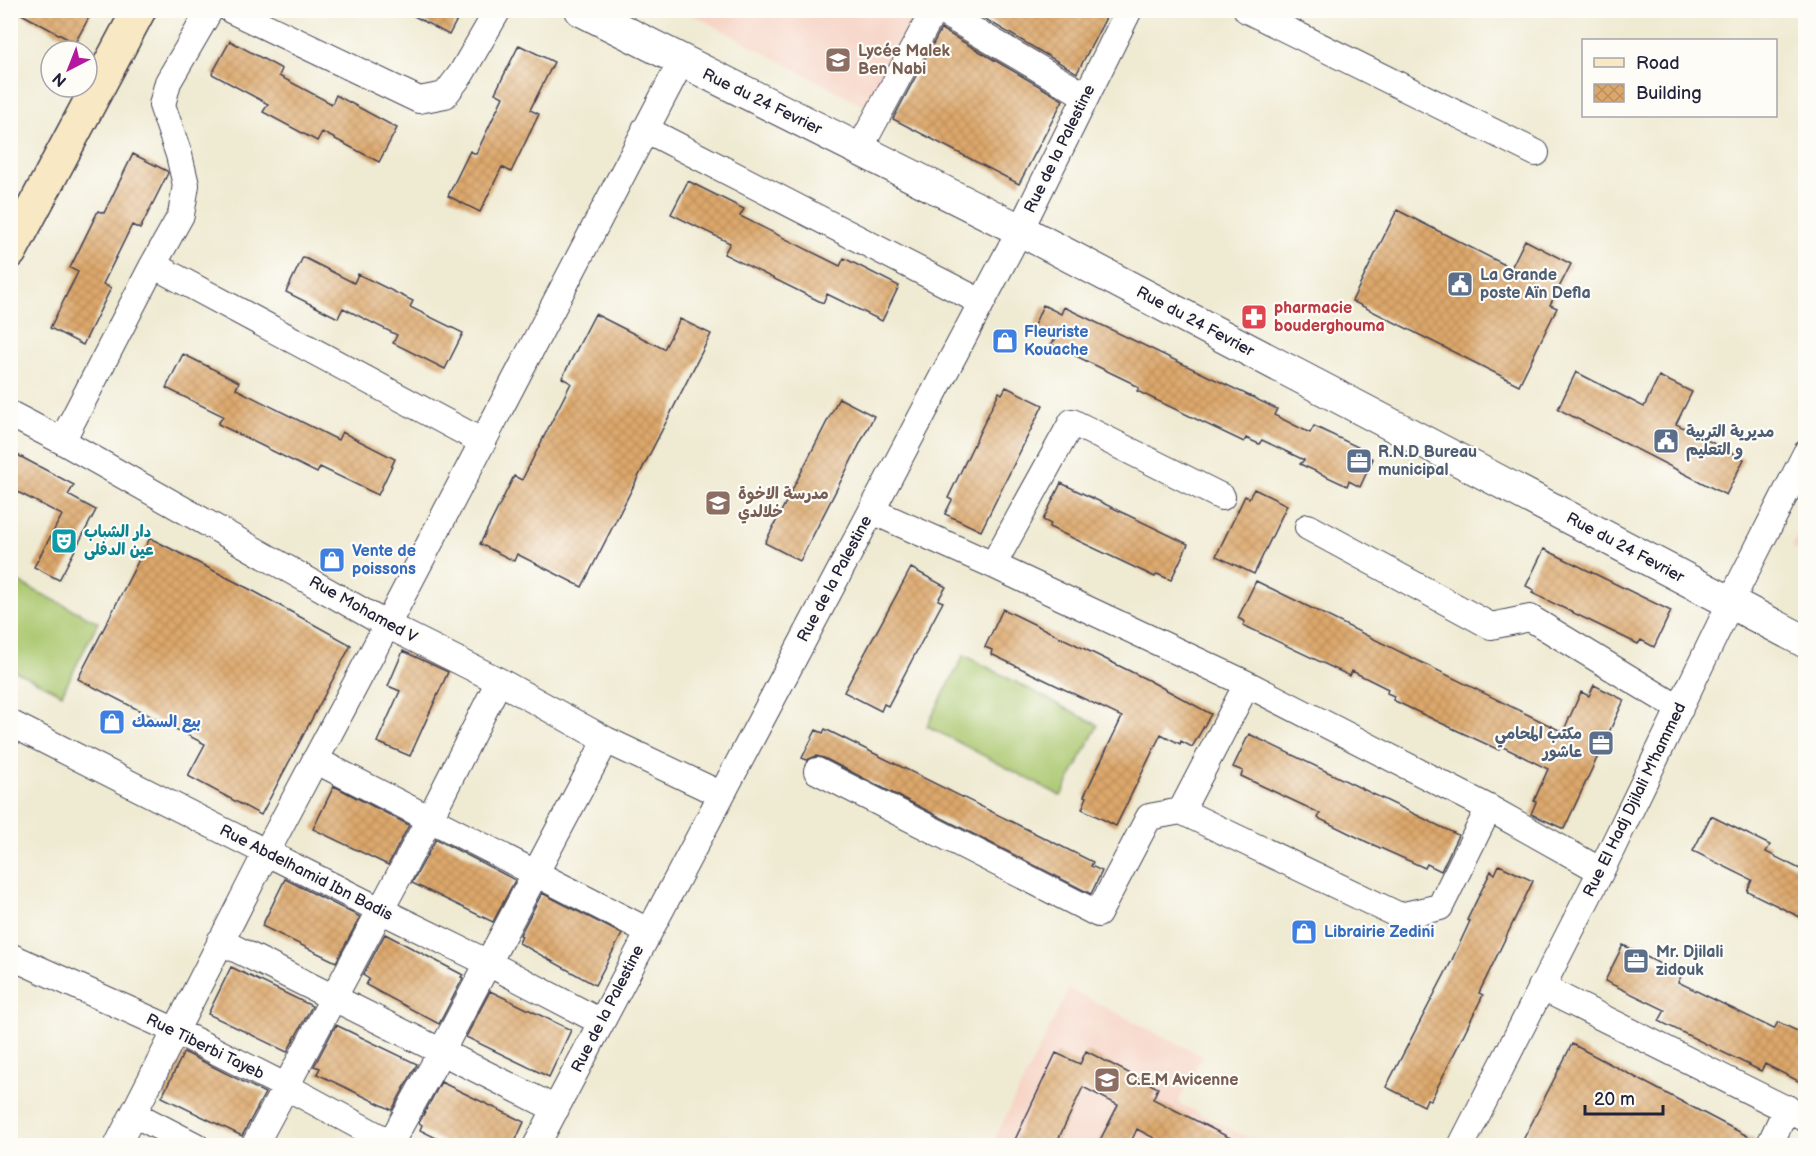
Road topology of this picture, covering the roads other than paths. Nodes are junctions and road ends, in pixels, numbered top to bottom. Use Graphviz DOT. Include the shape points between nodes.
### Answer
graph roads {
  1 [pos="139,10"];
  2 [pos="210,10"];
  3 [pos="231,10"];
  4 [pos="498,10"];
  5 [pos="581,10"];
  6 [pos="934,10"];
  7 [pos="939,10"];
  8 [pos="1130,10"];
  9 [pos="1247,10"];
  10 [pos="681,62"];
  11 [pos="1086,96"];
  12 [pos="645,129"];
  13 [pos="859,150"];
  14 [pos="1536,153"];
  15 [pos="1020,231"];
  16 [pos="10,252"];
  17 [pos="153,265"];
  18 [pos="981,302"];
  19 [pos="10,414"];
  20 [pos="62,441"];
  21 [pos="483,442"];
  22 [pos="1806,453"];
  23 [pos="1222,497"];
  24 [pos="872,511"];
  25 [pos="1308,527"];
  26 [pos="993,565"];
  27 [pos="1730,603"];
  28 [pos="387,625"];
  29 [pos="1806,642"];
  30 [pos="498,681"];
  31 [pos="1247,684"];
  32 [pos="1680,709"];
  33 [pos="10,723"];
  34 [pos="606,740"];
  35 [pos="315,760"];
  36 [pos="817,771"];
  37 [pos="720,794"];
  38 [pos="1489,808"];
  39 [pos="1181,811"];
  40 [pos="430,818"];
  41 [pos="266,853"];
  42 [pos="1601,871"];
  43 [pos="536,872"];
  44 [pos="380,910"];
  45 [pos="648,931"];
  46 [pos="220,941"];
  47 [pos="10,956"];
  48 [pos="488,963"];
  49 [pos="1541,987"];
  50 [pos="335,999"];
  51 [pos="601,1022"];
  52 [pos="176,1032"];
  53 [pos="441,1052"];
  54 [pos="287,1087"];
  55 [pos="556,1109"];
  56 [pos="1796,1113"];
  57 [pos="134,1114"];
  58 [pos="392,1145"];
  59 [pos="117,1146"];
  60 [pos="196,1146"];
  61 [pos="254,1146"];
  62 [pos="536,1146"];
  63 [pos="1461,1146"];
  64 [pos="1769,1146"];
  1 -- 16 [label="main road"];
  2 -- 17 [label="street" via="168,82 162,105 186,185 181,215"];
  3 -- 4 [label="street" via="419,100 445,95"];
  5 -- 10 [label="street, Rue du 24 Fevrier"];
  6 -- 13 [label="street"];
  7 -- 11 [label="street"];
  8 -- 11 [label="street, Rue de la Palestine"];
  9 -- 14 [label="street"];
  10 -- 12 [label="street"];
  10 -- 13 [label="street, Rue du 24 Fevrier"];
  11 -- 15 [label="street, Rue de la Palestine"];
  12 -- 18 [label="street"];
  12 -- 21 [label="street"];
  13 -- 15 [label="street, Rue du 24 Fevrier"];
  15 -- 18 [label="street, Rue de la Palestine"];
  15 -- 27 [label="street, Rue du 24 Fevrier"];
  17 -- 20 [label="street"];
  17 -- 21 [label="street"];
  18 -- 24 [label="street, Rue de la Palestine"];
  19 -- 20 [label="street, Rue Mohamed V"];
  20 -- 28 [label="street, Rue Mohamed V"];
  21 -- 28 [label="street"];
  22 -- 27 [label="street, Rue El Hadj Djilali M'hammed"];
  23 -- 26 [label="street" via="1072,422"];
  24 -- 26 [label="street"];
  24 -- 37 [label="street, Rue de la Palestine"];
  25 -- 32 [label="street" via="1491,626 1530,618"];
  26 -- 31 [label="street"];
  27 -- 29 [label="street, Rue du 24 Fevrier"];
  27 -- 32 [label="street, Rue El Hadj Djilali M'hammed"];
  28 -- 30 [label="street, Rue Mohamed V"];
  28 -- 35 [label="street"];
  30 -- 34 [label="street, Rue Mohamed V"];
  30 -- 40 [label="street"];
  31 -- 38 [label="street"];
  31 -- 39 [label="street"];
  32 -- 42 [label="street, Rue El Hadj Djilali M'hammed"];
  33 -- 41 [label="street, Rue Abdelhamid Ibn Badis"];
  34 -- 37 [label="street, Rue Mohamed V"];
  34 -- 43 [label="street"];
  35 -- 40 [label="street"];
  35 -- 41 [label="street"];
  36 -- 39 [label="street" via="1098,914 1149,817"];
  37 -- 45 [label="street, Rue de la Palestine"];
  38 -- 39 [label="street" via="1440,907 1400,916"];
  38 -- 42 [label="street"];
  40 -- 43 [label="street"];
  40 -- 44 [label="street"];
  41 -- 44 [label="street, Rue Abdelhamid Ibn Badis"];
  41 -- 46 [label="street"];
  42 -- 49 [label="street, Rue El Hadj Djilali M'hammed"];
  43 -- 45 [label="street"];
  43 -- 48 [label="street"];
  44 -- 48 [label="street, Rue Abdelhamid Ibn Badis"];
  44 -- 50 [label="street"];
  45 -- 51 [label="street, Rue de la Palestine"];
  46 -- 50 [label="street"];
  46 -- 52 [label="street"];
  47 -- 52 [label="street, Rue Tiberbi Tayeb"];
  48 -- 51 [label="street, Rue Abdelhamid Ibn Badis"];
  48 -- 53 [label="street"];
  49 -- 56 [label="street"];
  49 -- 63 [label="street, Rue El Hadj Djilali M'hammed"];
  50 -- 53 [label="street"];
  50 -- 54 [label="street"];
  51 -- 55 [label="street, Rue de la Palestine"];
  52 -- 54 [label="street, Rue Tiberbi Tayeb"];
  52 -- 57 [label="street"];
  53 -- 55 [label="street"];
  53 -- 58 [label="street"];
  54 -- 58 [label="street, Rue Tiberbi Tayeb"];
  54 -- 61 [label="street"];
  55 -- 62 [label="street, Rue de la Palestine"];
  56 -- 64 [label="street"];
  57 -- 59 [label="street"];
  57 -- 60 [label="street"];
}
